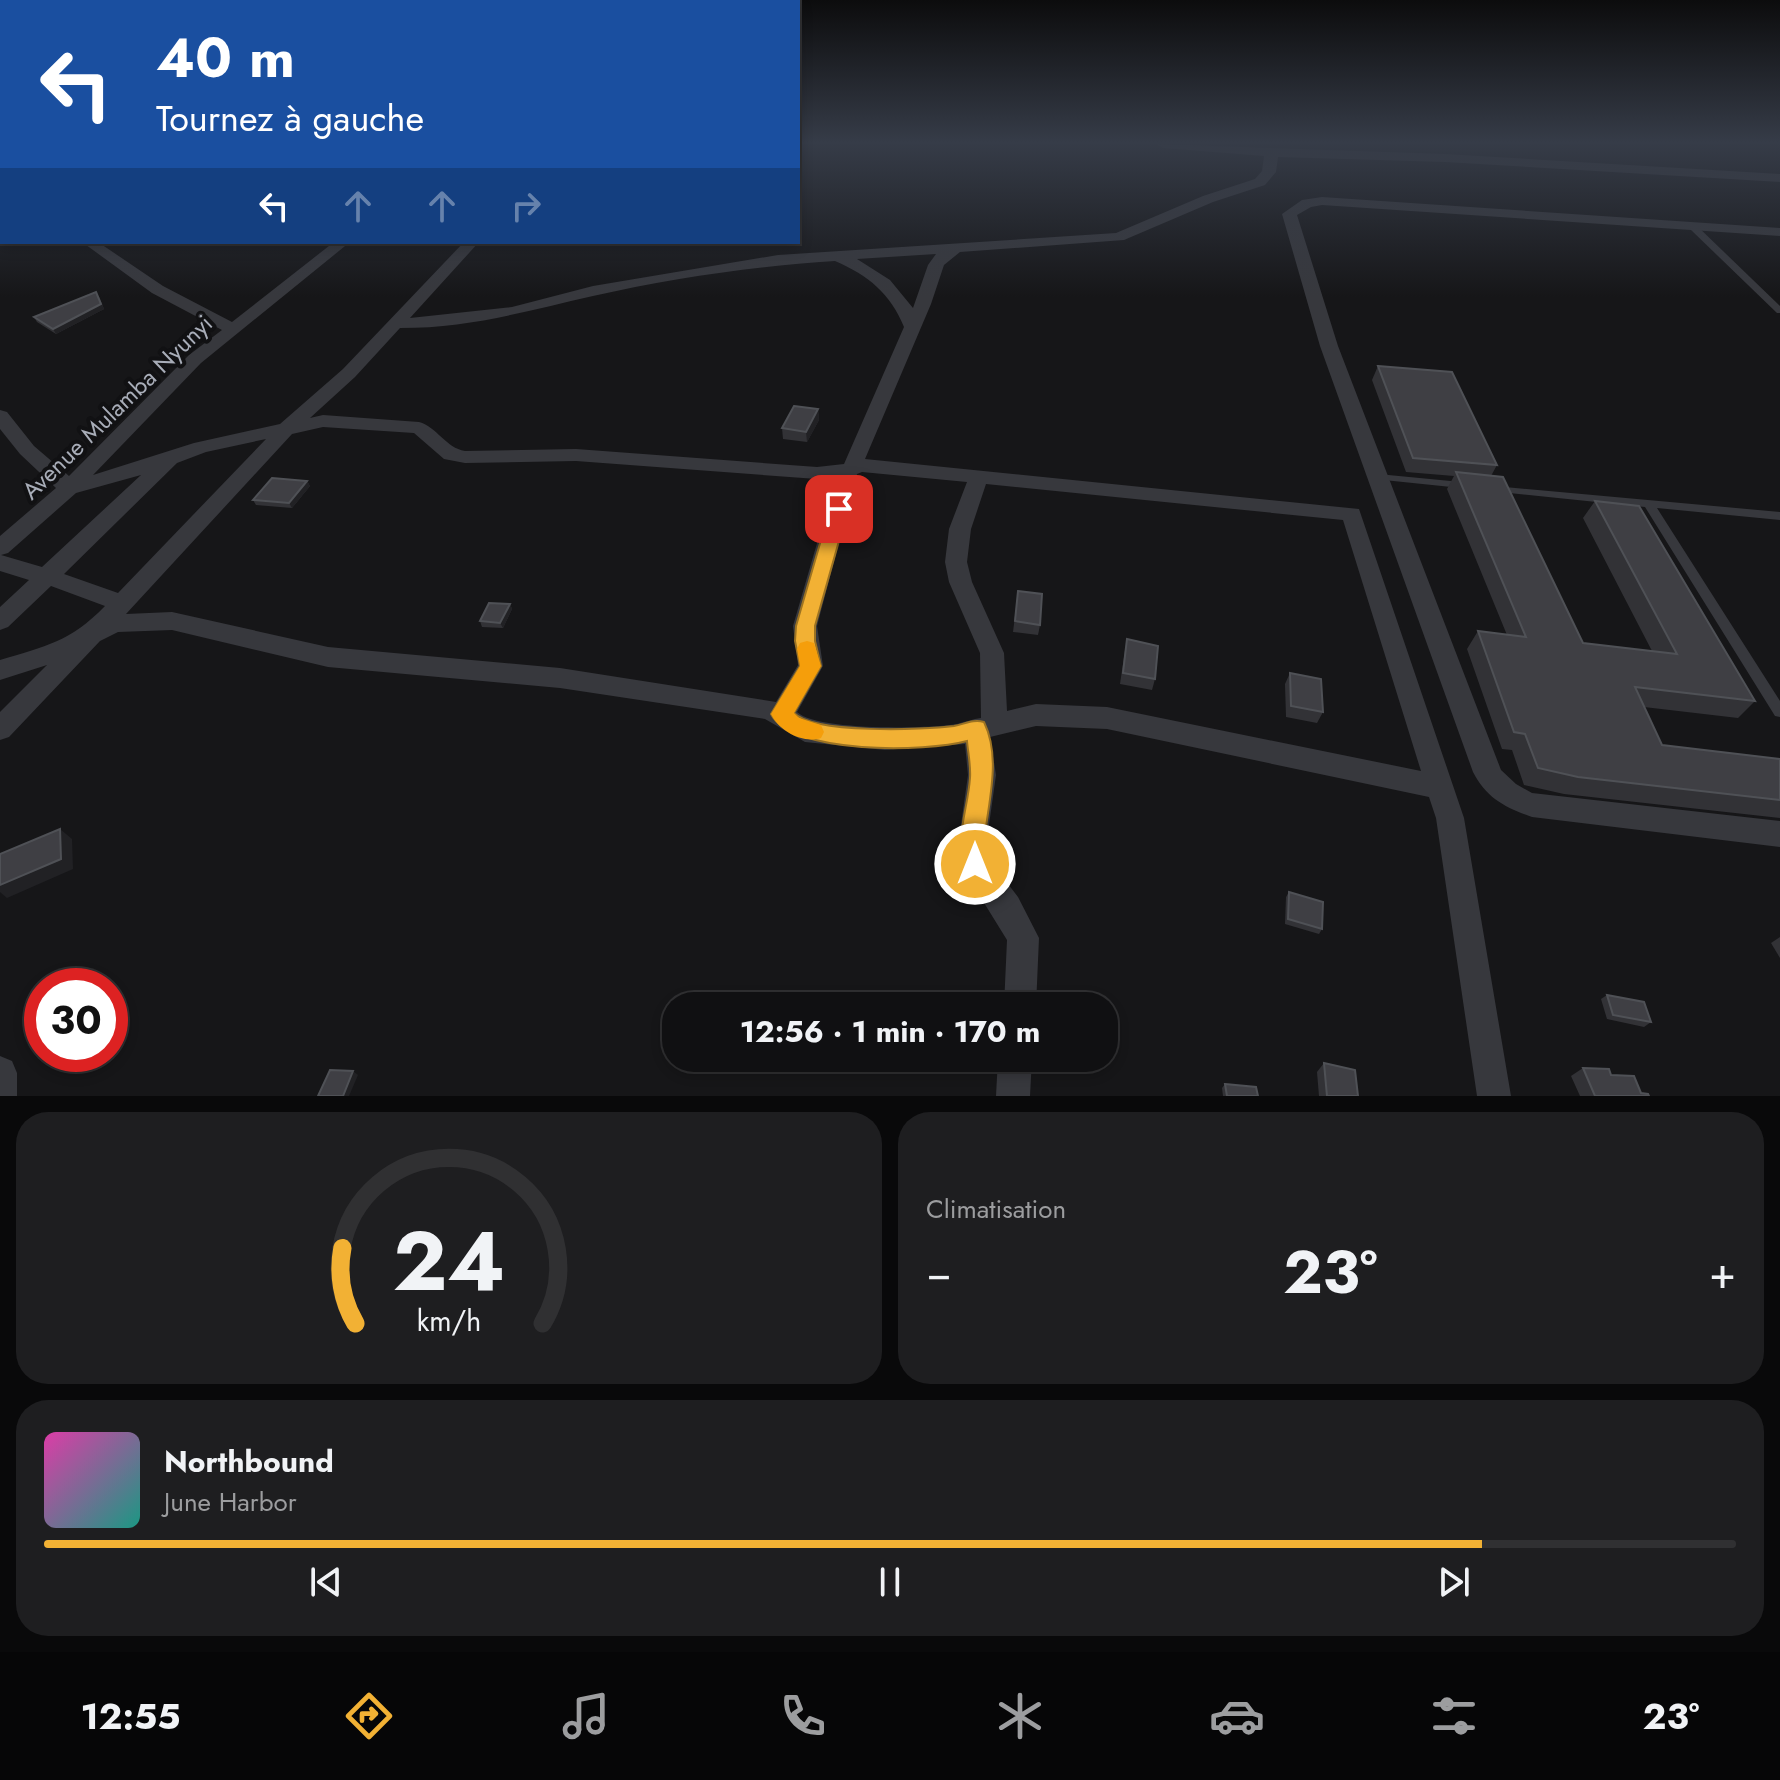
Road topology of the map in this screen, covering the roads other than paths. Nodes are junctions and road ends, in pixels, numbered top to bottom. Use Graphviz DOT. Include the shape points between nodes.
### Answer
graph roads {
  1 [pos="1220,195"];
  2 [pos="1692,226"];
  3 [pos="1780,232"];
  4 [pos="92,244"];
  5 [pos="340,244"];
  6 [pos="470,244"];
  7 [pos="959,246"];
  8 [pos="840,257"];
  9 [pos="1780,311"];
  10 [pos="394,323"];
  11 [pos="912,326"];
  12 [pos="232,328"];
  13 [pos="0,416"];
  14 [pos="285,430"];
  15 [pos="169,460"];
  16 [pos="854,468"];
  17 [pos="979,477"];
  18 [pos="1378,477"];
  19 [pos="69,488"];
  20 [pos="1649,504"];
  21 [pos="1780,516"];
  22 [pos="0,548"];
  23 [pos="0,563"];
  24 [pos="48,575"];
  25 [pos="121,604"];
  26 [pos="0,621"];
  27 [pos="90,635"];
  28 [pos="0,670"];
  29 [pos="1780,712"];
  30 [pos="782,714"];
  31 [pos="2,724"];
  32 [pos="985,726"];
  33 [pos="1440,787"];
  34 [pos="1780,834"];
  35 [pos="1021,992"];
  36 [pos="1014,1072"];
  37 [pos="0,1073"];
  38 [pos="0,1096"];
  39 [pos="1013,1096"];
  40 [pos="1494,1096"];
  1 -- 7 [label="street" via="1119,237"];
  2 -- 3 [label="street"];
  2 -- 9 [label="lane"];
  2 -- 18 [label="street" via="1322,201 1294,209 1289,214 1329,346"];
  4 -- 12 [label="street" via="180,305"];
  5 -- 12 [label="street, Avenue Mulamba Nyunyi"];
  6 -- 10 [label="street"];
  7 -- 8 [label="street"];
  7 -- 11 [label="street" via="940,258"];
  8 -- 10 [label="street" via="778,260 593,291 513,312"];
  8 -- 11 [label="street" via="889,287"];
  10 -- 14 [label="street" via="349,373"];
  11 -- 16 [label="street"];
  12 -- 19 [label="street, Avenue Mulamba Nyunyi"];
  13 -- 19 [label="street" via="27,450"];
  14 -- 15 [label="street" via="201,447"];
  14 -- 16 [label="street" via="323,421 407,426 419,428 451,455 465,457 576,455 779,471"];
  14 -- 25 [label="street"];
  15 -- 19 [label="street"];
  15 -- 24 [label="street"];
  16 -- 17 [label="street"];
  16 -- 30 [label="street" via="805,626 811,666"];
  17 -- 32 [label="street" via="964,516 956,565 990,647 996,681"];
  17 -- 33 [label="street" via="1355,516"];
  18 -- 20 [label="lane"];
  18 -- 34 [label="street" via="1487,772 1504,793 1532,805"];
  19 -- 22 [label="street, Avenue Mulamba Nyunyi"];
  20 -- 21 [label="lane"];
  20 -- 29 [label="lane"];
  23 -- 24 [label="street"];
  24 -- 25 [label="street"];
  24 -- 26 [label="street"];
  25 -- 27 [label="street"];
  27 -- 28 [label="street" via="63,650"];
  27 -- 30 [label="street" via="114,623 172,621 328,657 560,678"];
  27 -- 31 [label="street"];
  30 -- 32 [label="street" via="805,731 885,739 956,735"];
  32 -- 33 [label="street" via="1036,715 1107,718"];
  32 -- 35 [label="street" via="975,864 1023,938"];
  33 -- 40 [label="street" via="1450,818"];
  36 -- 39 [label="street"];
  37 -- 38 [label="street"];
}
